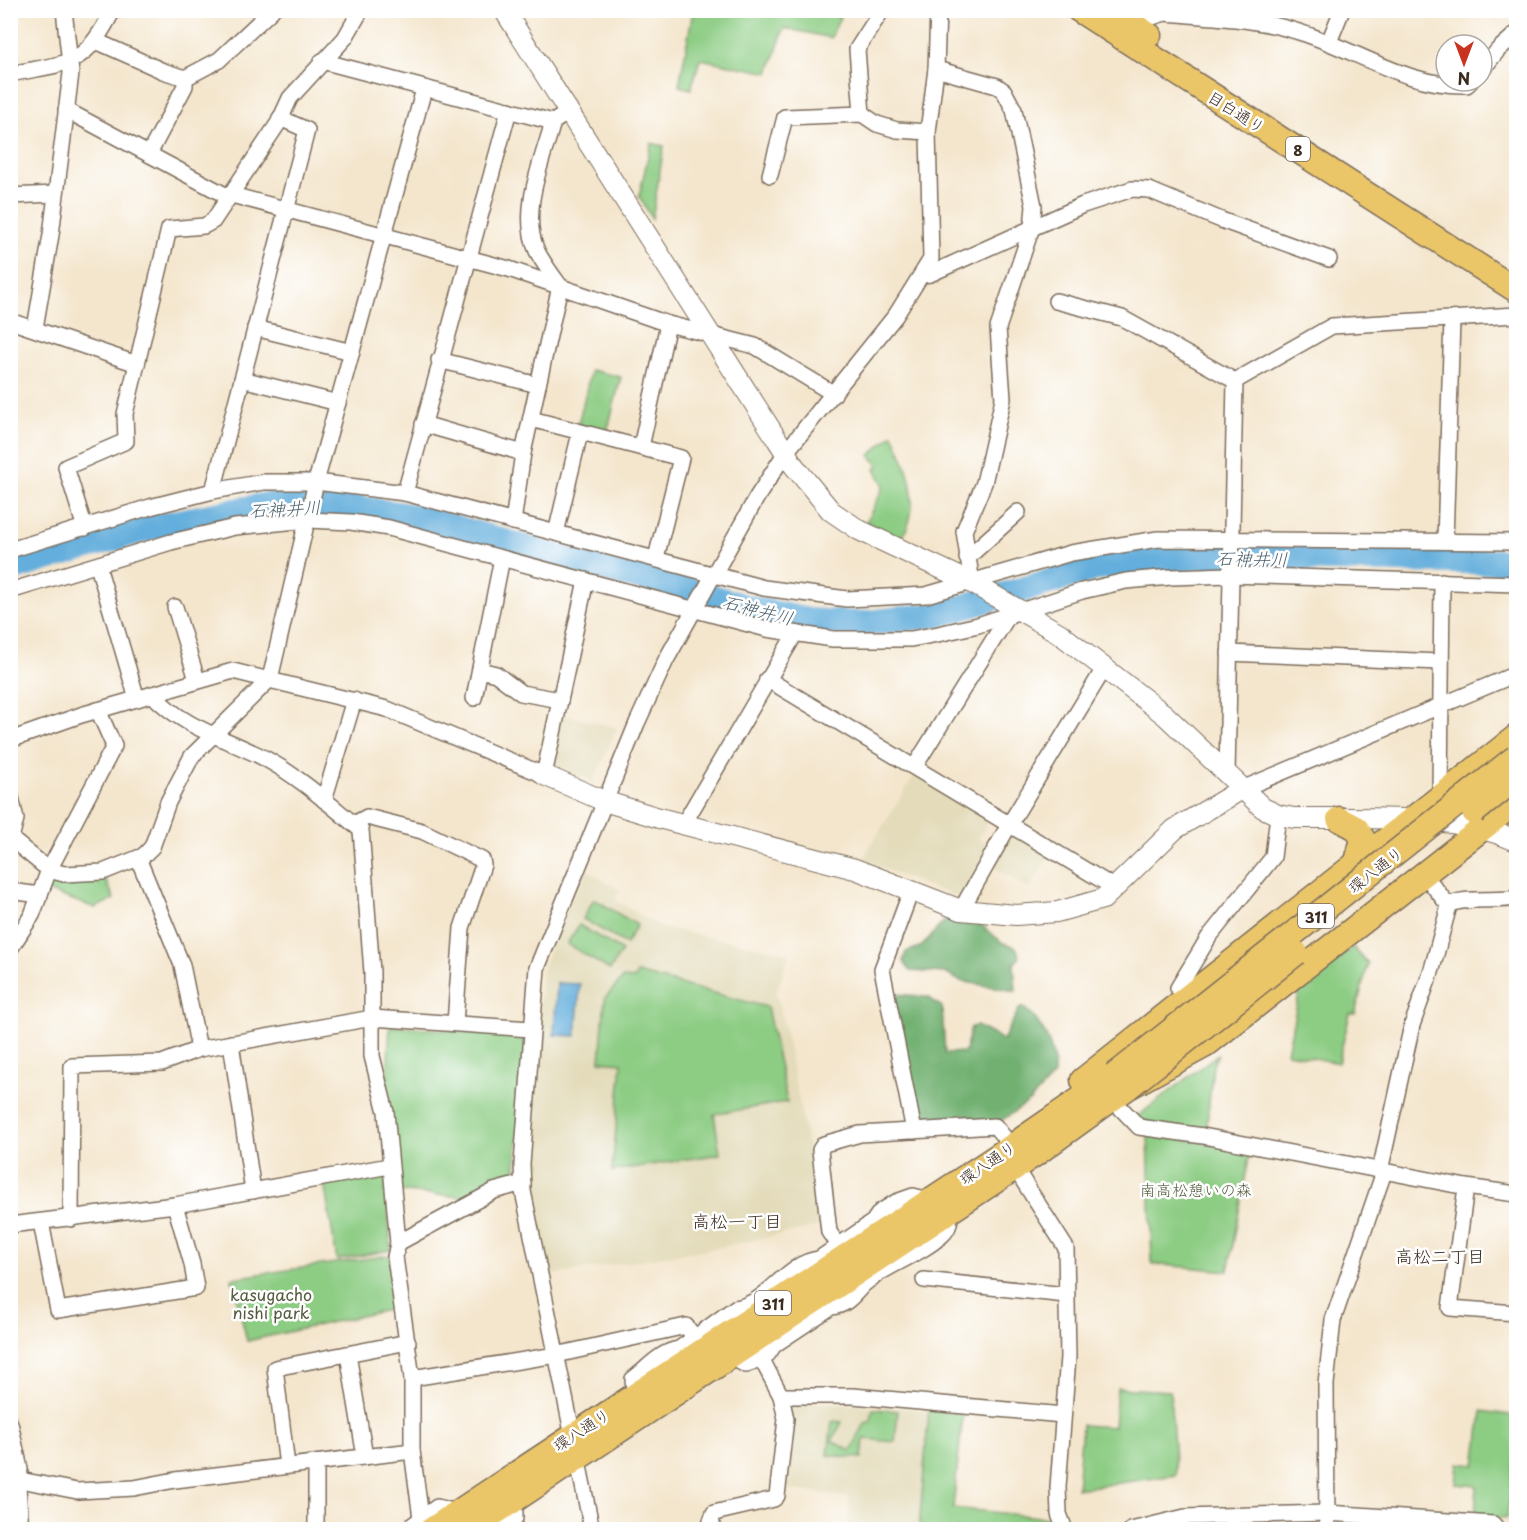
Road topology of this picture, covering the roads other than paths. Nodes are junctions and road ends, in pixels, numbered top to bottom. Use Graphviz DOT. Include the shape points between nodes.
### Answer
graph roads {
  1 [pos="64,10"];
  2 [pos="113,10"];
  3 [pos="272,10"];
  4 [pos="361,10"];
  5 [pos="504,10"];
  6 [pos="882,10"];
  7 [pos="938,10"];
  8 [pos="1079,10"];
  9 [pos="1111,10"];
  10 [pos="1342,10"];
  11 [pos="1165,12"];
  12 [pos="1241,15"];
  13 [pos="1136,27"];
  14 [pos="1516,34"];
  15 [pos="96,41"];
  16 [pos="1329,42"];
  17 [pos="1494,55"];
  18 [pos="70,61"];
  19 [pos="322,61"];
  20 [pos="936,69"];
  21 [pos="10,74"];
  22 [pos="185,78"];
  23 [pos="1434,83"];
  24 [pos="424,89"];
  25 [pos="66,110"];
  26 [pos="509,110"];
  27 [pos="862,114"];
  28 [pos="561,117"];
  29 [pos="280,118"];
  30 [pos="928,132"];
  31 [pos="149,154"];
  32 [pos="770,175"];
  33 [pos="54,194"];
  34 [pos="228,195"];
  35 [pos="10,196"];
  36 [pos="286,210"];
  37 [pos="1032,227"];
  38 [pos="384,234"];
  39 [pos="468,258"];
  40 [pos="1329,259"];
  41 [pos="1516,272"];
  42 [pos="922,275"];
  43 [pos="560,286"];
  44 [pos="1516,290"];
  45 [pos="1056,301"];
  46 [pos="1516,315"];
  47 [pos="1452,320"];
  48 [pos="10,321"];
  49 [pos="668,324"];
  50 [pos="35,328"];
  51 [pos="255,328"];
  52 [pos="712,335"];
  53 [pos="352,352"];
  54 [pos="439,360"];
  55 [pos="137,364"];
  56 [pos="242,379"];
  57 [pos="1234,381"];
  58 [pos="538,385"];
  59 [pos="834,394"];
  60 [pos="338,403"];
  61 [pos="531,419"];
  62 [pos="423,424"];
  63 [pos="580,433"];
  64 [pos="641,447"];
  65 [pos="786,452"];
  66 [pos="523,453"];
  67 [pos="316,482"];
  68 [pos="213,491"];
  69 [pos="405,493"];
  70 [pos="1018,512"];
  71 [pos="308,520"];
  72 [pos="513,522"];
  73 [pos="85,528"];
  74 [pos="556,533"];
  75 [pos="1232,538"];
  76 [pos="1445,541"];
  77 [pos="1516,542"];
  78 [pos="10,550"];
  79 [pos="502,558"];
  80 [pos="656,558"];
  81 [pos="967,558"];
  82 [pos="98,566"];
  83 [pos="1230,575"];
  84 [pos="713,576"];
  85 [pos="586,580"];
  86 [pos="1442,581"];
  87 [pos="1516,584"];
  88 [pos="975,585"];
  89 [pos="10,591"];
  90 [pos="175,607"];
  91 [pos="695,608"];
  92 [pos="1015,610"];
  93 [pos="795,634"];
  94 [pos="1229,653"];
  95 [pos="1440,662"];
  96 [pos="1106,667"];
  97 [pos="480,670"];
  98 [pos="1516,674"];
  99 [pos="270,679"];
  100 [pos="767,679"];
  101 [pos="197,680"];
  102 [pos="152,694"];
  103 [pos="474,698"];
  104 [pos="137,699"];
  105 [pos="354,700"];
  106 [pos="560,700"];
  107 [pos="1440,707"];
  108 [pos="98,710"];
  109 [pos="214,736"];
  110 [pos="1516,737"];
  111 [pos="10,740"];
  112 [pos="1516,757"];
  113 [pos="915,766"];
  114 [pos="1227,774"];
  115 [pos="544,775"];
  116 [pos="1516,778"];
  117 [pos="1242,789"];
  118 [pos="10,793"];
  119 [pos="1440,797"];
  120 [pos="324,800"];
  121 [pos="604,801"];
  122 [pos="1516,801"];
  123 [pos="1278,815"];
  124 [pos="1339,819"];
  125 [pos="1411,820"];
  126 [pos="354,824"];
  127 [pos="682,825"];
  128 [pos="1009,825"];
  129 [pos="1483,828"];
  130 [pos="1514,836"];
  131 [pos="11,838"];
  132 [pos="138,858"];
  133 [pos="1356,864"];
  134 [pos="49,870"];
  135 [pos="1424,874"];
  136 [pos="1115,888"];
  137 [pos="10,891"];
  138 [pos="911,891"];
  139 [pos="40,895"];
  140 [pos="1516,898"];
  141 [pos="1449,906"];
  142 [pos="961,910"];
  143 [pos="10,949"];
  144 [pos="1185,1000"];
  145 [pos="372,1018"];
  146 [pos="455,1023"];
  147 [pos="531,1029"];
  148 [pos="231,1044"];
  149 [pos="199,1049"];
  150 [pos="1118,1087"];
  151 [pos="914,1131"];
  152 [pos="1010,1155"];
  153 [pos="389,1166"];
  154 [pos="1382,1171"];
  155 [pos="523,1183"];
  156 [pos="1466,1187"];
  157 [pos="253,1191"];
  158 [pos="1516,1194"];
  159 [pos="926,1203"];
  160 [pos="175,1205"];
  161 [pos="950,1210"];
  162 [pos="71,1218"];
  163 [pos="41,1222"];
  164 [pos="10,1225"];
  165 [pos="398,1243"];
  166 [pos="838,1245"];
  167 [pos="924,1280"];
  168 [pos="1066,1295"];
  169 [pos="1516,1313"];
  170 [pos="695,1338"];
  171 [pos="408,1342"];
  172 [pos="348,1354"];
  173 [pos="556,1355"];
  174 [pos="729,1356"];
  175 [pos="761,1358"];
  176 [pos="412,1378"];
  177 [pos="634,1395"];
  178 [pos="781,1396"];
  179 [pos="1063,1415"];
  180 [pos="10,1423"];
  181 [pos="573,1435"];
  182 [pos="412,1451"];
  183 [pos="364,1456"];
  184 [pos="578,1460"];
  185 [pos="316,1463"];
  186 [pos="287,1466"];
  187 [pos="14,1478"];
  188 [pos="515,1500"];
  189 [pos="1327,1513"];
  190 [pos="463,1521"];
  191 [pos="426,1524"];
  192 [pos="1422,1525"];
  193 [pos="21,1530"];
  194 [pos="316,1530"];
  195 [pos="406,1530"];
  196 [pos="498,1530"];
  197 [pos="592,1530"];
  198 [pos="714,1530"];
  199 [pos="1065,1530"];
  200 [pos="1131,1530"];
  201 [pos="1327,1530"];
  202 [pos="1498,1530"];
  1 -- 18 [label="street"];
  2 -- 15 [label="street"];
  3 -- 22 [label="street" via="219,60"];
  4 -- 19 [label="street" via="345,38"];
  5 -- 28 [label="street"];
  6 -- 27 [label="street" via="857,49"];
  7 -- 20 [label="street"];
  8 -- 44 [label="main road, 目白通り / 8"];
  9 -- 13 [label="main road, 目白通り / 8"];
  10 -- 16 [label="street"];
  11 -- 12 [label="street"];
  11 -- 13 [label="street"];
  12 -- 16 [label="street"];
  13 -- 41 [label="main road, 目白通り / 8"];
  14 -- 17 [label="street"];
  15 -- 18 [label="street"];
  15 -- 22 [label="street"];
  16 -- 23 [label="street" via="1409,77"];
  18 -- 21 [label="street"];
  18 -- 25 [label="street"];
  19 -- 24 [label="street"];
  19 -- 29 [label="street" via="290,98"];
  20 -- 30 [label="street"];
  20 -- 37 [label="street" via="997,86 1009,98 1034,206"];
  22 -- 31 [label="street" via="185,86"];
  24 -- 26 [label="street"];
  24 -- 38 [label="street"];
  25 -- 31 [label="street"];
  25 -- 33 [label="street"];
  26 -- 28 [label="street"];
  26 -- 39 [label="street"];
  27 -- 30 [label="street" via="897,130"];
  27 -- 32 [label="street" via="785,117"];
  28 -- 43 [label="street" via="532,201 536,249"];
  28 -- 52 [label="street"];
  29 -- 34 [label="street"];
  29 -- 36 [label="street" via="307,130"];
  30 -- 42 [label="street" via="932,255"];
  31 -- 34 [label="street"];
  33 -- 35 [label="street"];
  33 -- 50 [label="street"];
  34 -- 36 [label="street"];
  34 -- 55 [label="street" via="213,221 204,226 169,229"];
  36 -- 38 [label="street"];
  36 -- 51 [label="street"];
  37 -- 40 [label="street" via="1132,189 1149,190"];
  37 -- 42 [label="street"];
  37 -- 81 [label="street" via="998,328 1003,399 984,483 964,531"];
  38 -- 39 [label="street"];
  38 -- 53 [label="street"];
  39 -- 43 [label="street"];
  39 -- 54 [label="street"];
  42 -- 59 [label="street"];
  43 -- 49 [label="street"];
  43 -- 58 [label="street"];
  45 -- 57 [label="street" via="1122,318"];
  46 -- 47 [label="street"];
  47 -- 57 [label="street" via="1332,326"];
  47 -- 76 [label="street"];
  48 -- 50 [label="street"];
  49 -- 52 [label="street"];
  49 -- 64 [label="street"];
  50 -- 55 [label="street"];
  51 -- 53 [label="street"];
  51 -- 56 [label="street"];
  52 -- 59 [label="street" via="764,351"];
  52 -- 65 [label="street"];
  53 -- 60 [label="street"];
  54 -- 58 [label="street"];
  54 -- 62 [label="street"];
  55 -- 73 [label="street" via="125,414 126,441 66,467"];
  56 -- 60 [label="street"];
  56 -- 68 [label="street"];
  57 -- 75 [label="street"];
  58 -- 61 [label="street"];
  59 -- 65 [label="street"];
  60 -- 67 [label="street"];
  61 -- 63 [label="street"];
  61 -- 66 [label="street"];
  62 -- 66 [label="street"];
  62 -- 69 [label="street"];
  63 -- 64 [label="street"];
  63 -- 74 [label="street"];
  64 -- 80 [label="street" via="681,458"];
  65 -- 84 [label="street"];
  65 -- 88 [label="street" via="818,497 838,516 873,537"];
  66 -- 72 [label="street"];
  67 -- 68 [label="street" via="264,482"];
  67 -- 69 [label="street"];
  67 -- 71 [label="street"];
  68 -- 73 [label="street"];
  69 -- 72 [label="street"];
  70 -- 81 [label="street"];
  71 -- 79 [label="street" via="389,528"];
  71 -- 82 [label="street" via="205,532"];
  71 -- 99 [label="street"];
  72 -- 74 [label="street"];
  73 -- 78 [label="street"];
  74 -- 80 [label="street"];
  75 -- 76 [label="street"];
  75 -- 83 [label="street"];
  75 -- 88 [label="street" via="1158,539 1106,546"];
  76 -- 77 [label="street"];
  79 -- 85 [label="street"];
  79 -- 97 [label="street"];
  80 -- 84 [label="street"];
  81 -- 88 [label="street"];
  82 -- 89 [label="street"];
  82 -- 104 [label="street"];
  83 -- 86 [label="street"];
  83 -- 92 [label="street" via="1126,581"];
  83 -- 94 [label="street"];
  84 -- 88 [label="street" via="764,588 847,599 926,595"];
  84 -- 91 [label="street"];
  85 -- 91 [label="street"];
  85 -- 106 [label="street"];
  86 -- 87 [label="street"];
  86 -- 95 [label="street"];
  88 -- 92 [label="street"];
  90 -- 101 [label="street"];
  91 -- 93 [label="street"];
  91 -- 121 [label="street" via="651,692"];
  92 -- 93 [label="street" via="978,625 911,639 833,639"];
  92 -- 96 [label="street"];
  92 -- 113 [label="street"];
  93 -- 100 [label="street"];
  94 -- 95 [label="street"];
  94 -- 114 [label="street"];
  95 -- 107 [label="street"];
  96 -- 114 [label="street" via="1165,715"];
  96 -- 128 [label="street"];
  97 -- 103 [label="street"];
  97 -- 106 [label="street" via="496,674 521,693"];
  98 -- 107 [label="street"];
  99 -- 101 [label="street" via="233,671"];
  99 -- 105 [label="street"];
  99 -- 109 [label="street"];
  100 -- 113 [label="street"];
  100 -- 127 [label="street"];
  101 -- 102 [label="street"];
  102 -- 104 [label="street"];
  102 -- 109 [label="street" via="164,707"];
  104 -- 108 [label="street"];
  105 -- 115 [label="street" via="387,709"];
  105 -- 120 [label="street"];
  106 -- 115 [label="street"];
  107 -- 117 [label="street"];
  107 -- 119 [label="street"];
  108 -- 111 [label="street"];
  108 -- 134 [label="street" via="114,746"];
  109 -- 120 [label="street" via="266,759"];
  109 -- 132 [label="street" via="180,773 152,847"];
  110 -- 119 [label="main road, 311"];
  112 -- 150 [label="main road, 環八通り / 311, bridge"];
  113 -- 128 [label="street"];
  114 -- 117 [label="street"];
  115 -- 121 [label="street"];
  116 -- 150 [label="main road, 環八通り / 311, bridge"];
  117 -- 123 [label="street" via="1263,808"];
  117 -- 136 [label="street" via="1175,829"];
  118 -- 131 [label="street" via="16,819"];
  119 -- 125 [label="main road, 311"];
  120 -- 126 [label="street"];
  121 -- 127 [label="street"];
  121 -- 147 [label="street" via="537,968"];
  122 -- 129 [label="main road"];
  123 -- 124 [label="street"];
  123 -- 144 [label="street" via="1273,857 1209,937 1188,971 1178,988"];
  124 -- 125 [label="street"];
  124 -- 133 [label="main road" via="1356,828 1363,839"];
  125 -- 129 [label="street"];
  125 -- 133 [label="main road, 311"];
  126 -- 145 [label="street" via="361,830"];
  126 -- 146 [label="street" via="367,817 422,831 482,860 462,928"];
  127 -- 138 [label="street" via="855,869"];
  128 -- 136 [label="street"];
  128 -- 142 [label="street"];
  129 -- 130 [label="street"];
  129 -- 135 [label="main road"];
  131 -- 134 [label="street"];
  132 -- 134 [label="street" via="103,872 64,874"];
  132 -- 149 [label="street" via="182,965"];
  133 -- 144 [label="main road, 311"];
  134 -- 139 [label="street"];
  135 -- 141 [label="street"];
  135 -- 150 [label="main road" via="1204,1046"];
  136 -- 142 [label="street" via="1103,899 1057,912 1016,915"];
  137 -- 139 [label="street"];
  138 -- 142 [label="street"];
  138 -- 151 [label="street" via="882,969"];
  139 -- 143 [label="street"];
  140 -- 141 [label="street" via="1455,902"];
  141 -- 154 [label="street" via="1412,1025"];
  144 -- 152 [label="main road, 311" via="1039,1112"];
  145 -- 146 [label="street"];
  145 -- 148 [label="street"];
  145 -- 153 [label="street" via="372,1056 386,1112"];
  146 -- 147 [label="street"];
  147 -- 155 [label="street"];
  148 -- 149 [label="street"];
  148 -- 157 [label="street"];
  149 -- 162 [label="street" via="162,1063 72,1066"];
  150 -- 152 [label="main road, 環八通り / 311"];
  150 -- 154 [label="street" via="1139,1127"];
  151 -- 152 [label="street" via="995,1126"];
  151 -- 166 [label="street" via="860,1134 824,1144 820,1150 829,1232"];
  152 -- 159 [label="main road, 環八通り / 311"];
  152 -- 161 [label="main road, 環八通り / 311"];
  152 -- 168 [label="street" via="1066,1248"];
  153 -- 157 [label="street"];
  153 -- 165 [label="street"];
  154 -- 156 [label="street"];
  154 -- 189 [label="street" via="1333,1320 1326,1384"];
  155 -- 165 [label="street" via="494,1191"];
  155 -- 173 [label="street"];
  156 -- 158 [label="street"];
  156 -- 169 [label="street" via="1450,1308"];
  157 -- 160 [label="street"];
  159 -- 166 [label="street" via="913,1196 896,1203"];
  159 -- 177 [label="main road, 環八通り / 311"];
  160 -- 162 [label="street"];
  160 -- 163 [label="street" via="196,1288 58,1310"];
  161 -- 174 [label="main road, 環八通り / 311"];
  161 -- 175 [label="street" via="950,1225 944,1234 774,1345"];
  162 -- 163 [label="street"];
  163 -- 164 [label="street"];
  165 -- 171 [label="street" via="395,1257"];
  166 -- 170 [label="street" via="783,1276 778,1285 744,1307 735,1308"];
  167 -- 168 [label="street"];
  168 -- 179 [label="street" via="1068,1357"];
  170 -- 173 [label="street" via="686,1326"];
  170 -- 177 [label="street" via="633,1379"];
  171 -- 172 [label="street"];
  171 -- 176 [label="street"];
  172 -- 183 [label="street"];
  172 -- 186 [label="street" via="275,1368"];
  173 -- 176 [label="street"];
  173 -- 181 [label="street"];
  174 -- 175 [label="street" via="746,1365"];
  174 -- 184 [label="main road, 環八通り / 311"];
  175 -- 178 [label="street"];
  176 -- 182 [label="street"];
  177 -- 181 [label="main road, 環八通り / 311"];
  178 -- 179 [label="street" via="853,1396"];
  178 -- 198 [label="street" via="786,1419 776,1498 714,1513"];
  179 -- 199 [label="street" via="1058,1487 1059,1514"];
  180 -- 187 [label="street" via="20,1469"];
  181 -- 184 [label="street"];
  181 -- 190 [label="main road, 環八通り / 311"];
  182 -- 183 [label="street"];
  182 -- 191 [label="street"];
  183 -- 185 [label="street"];
  184 -- 188 [label="main road, 環八通り / 311"];
  184 -- 197 [label="street"];
  185 -- 186 [label="street"];
  185 -- 194 [label="street"];
  186 -- 187 [label="street" via="134,1488 77,1491"];
  187 -- 193 [label="street"];
  188 -- 190 [label="main road, 環八通り / 311"];
  188 -- 196 [label="street" via="515,1518"];
  189 -- 192 [label="street"];
  189 -- 200 [label="street" via="1185,1517"];
  189 -- 201 [label="street"];
  190 -- 191 [label="main road, 環八通り / 311"];
  191 -- 195 [label="street"];
  192 -- 202 [label="street" via="1493,1524"];
}
